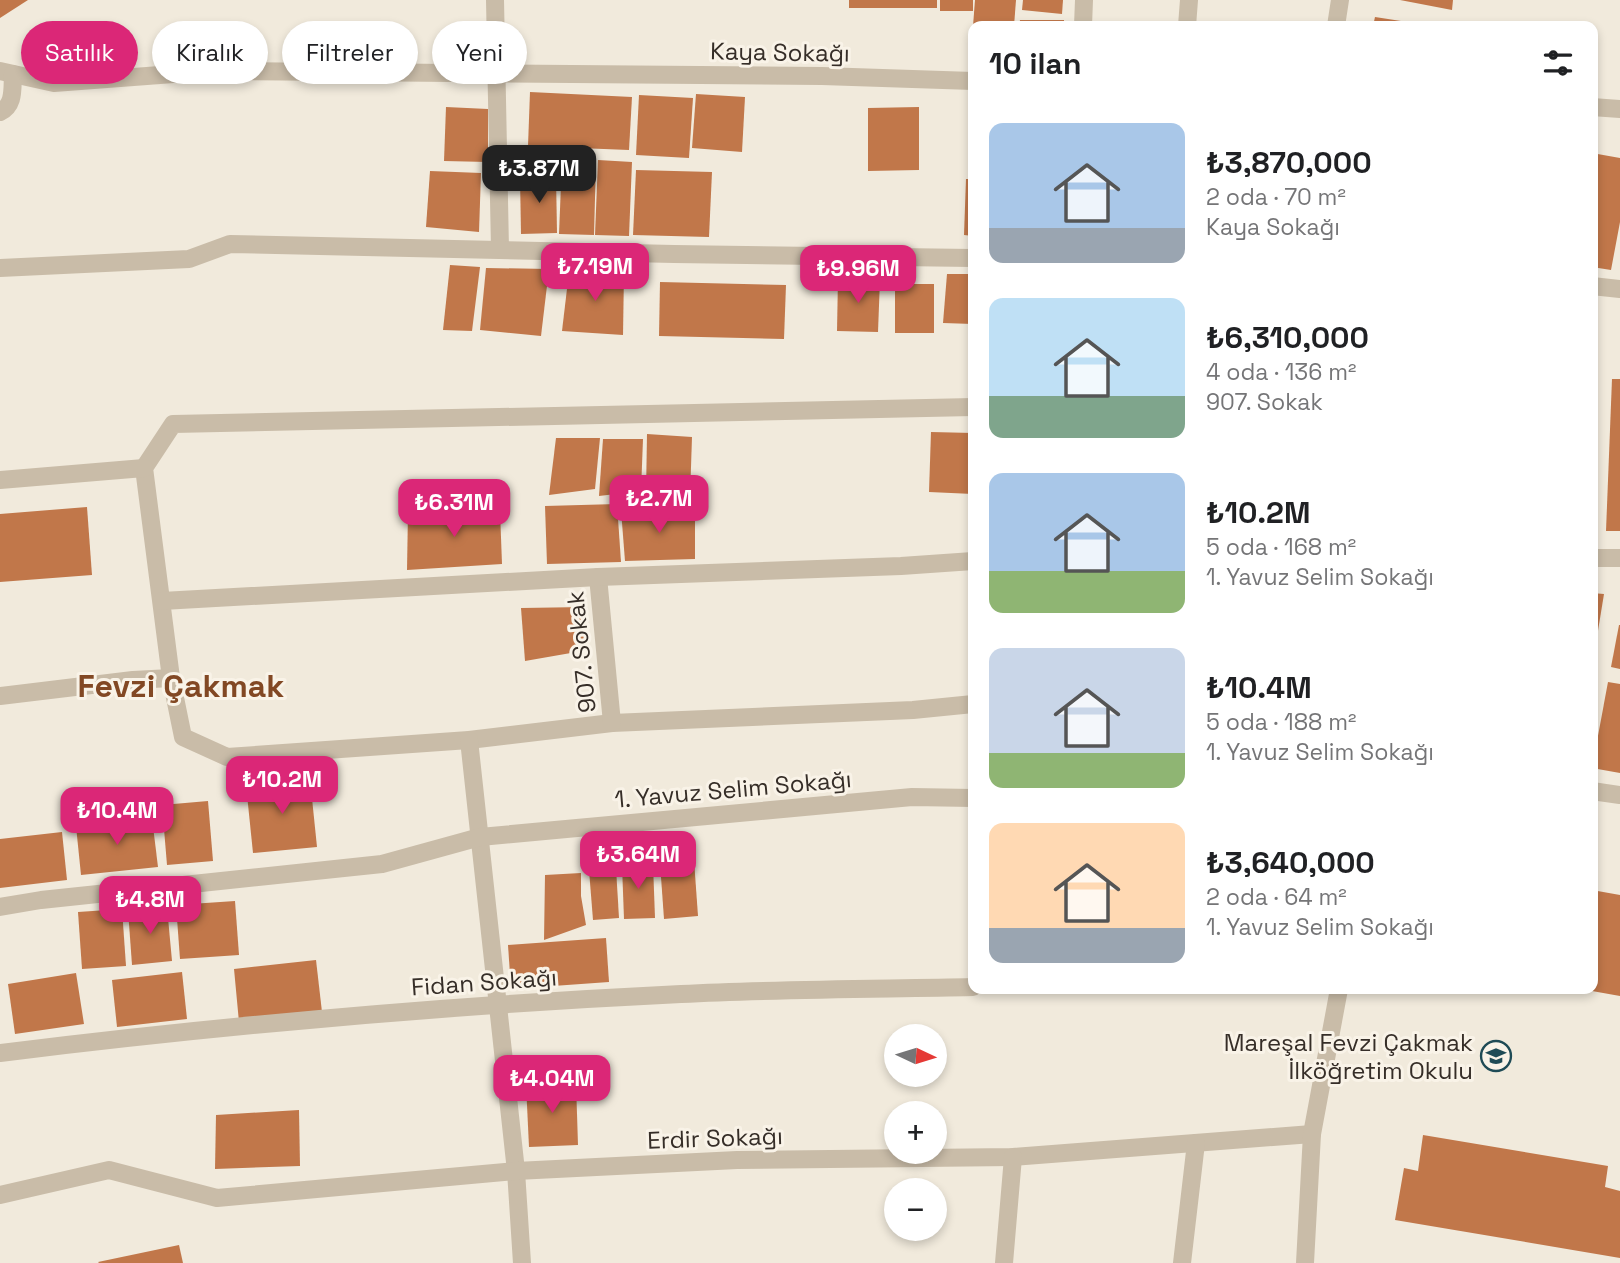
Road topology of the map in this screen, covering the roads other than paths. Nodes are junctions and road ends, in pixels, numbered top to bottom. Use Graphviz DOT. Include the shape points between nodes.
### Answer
graph roads {
  1 [pos="495,0"];
  2 [pos="1084,0"];
  3 [pos="1189,0"];
  4 [pos="1340,0"];
  5 [pos="495,21"];
  6 [pos="1083,21"];
  7 [pos="1188,21"];
  8 [pos="1337,21"];
  9 [pos="6,72"];
  10 [pos="432,73"];
  11 [pos="527,73"];
  12 [pos="968,81"];
  13 [pos="496,84"];
  14 [pos="1598,107"];
  15 [pos="1620,108"];
  16 [pos="0,112"];
  17 [pos="500,249"];
  18 [pos="968,258"];
  19 [pos="0,268"];
  20 [pos="1598,287"];
  21 [pos="1620,289"];
  22 [pos="968,407"];
  23 [pos="144,468"];
  24 [pos="0,480"];
  25 [pos="1598,558"];
  26 [pos="1620,558"];
  27 [pos="968,561"];
  28 [pos="598,577"];
  29 [pos="162,601"];
  30 [pos="171,678"];
  31 [pos="0,696"];
  32 [pos="968,705"];
  33 [pos="612,723"];
  34 [pos="469,740"];
  35 [pos="1598,792"];
  36 [pos="1620,795"];
  37 [pos="968,798"];
  38 [pos="480,837"];
  39 [pos="0,907"];
  40 [pos="968,987"];
  41 [pos="1338,994"];
  42 [pos="499,1004"];
  43 [pos="0,1054"];
  44 [pos="1312,1134"];
  45 [pos="1196,1143"];
  46 [pos="1013,1157"];
  47 [pos="516,1171"];
  48 [pos="0,1195"];
  49 [pos="522,1263"];
  50 [pos="1004,1263"];
  51 [pos="1182,1263"];
  52 [pos="1305,1263"];
  1 -- 5 [label="street"];
  2 -- 6 [label="street"];
  3 -- 7 [label="street"];
  4 -- 8 [label="street"];
  9 -- 10 [label="street, Kaya Sokağı" via="54,83 213,71"];
  9 -- 16 [label="street" via="11,103"];
  11 -- 12 [label="street, Kaya Sokağı"];
  13 -- 17 [label="street"];
  14 -- 15 [label="street"];
  17 -- 18 [label="street"];
  17 -- 19 [label="street" via="230,244 189,259"];
  20 -- 21 [label="street"];
  22 -- 23 [label="street" via="173,424"];
  23 -- 24 [label="street"];
  23 -- 29 [label="street"];
  25 -- 26 [label="street"];
  27 -- 28 [label="street"];
  28 -- 29 [label="street"];
  28 -- 33 [label="street, 907. Sokak"];
  29 -- 30 [label="street"];
  30 -- 31 [label="street"];
  30 -- 34 [label="street" via="183,737 227,757"];
  32 -- 33 [label="street"];
  33 -- 34 [label="street"];
  34 -- 38 [label="street"];
  35 -- 36 [label="street"];
  37 -- 38 [label="street, 1. Yavuz Selim Sokağı" via="912,797"];
  38 -- 39 [label="street, 1. Yavuz Selim Sokağı" via="382,864"];
  38 -- 42 [label="street"];
  40 -- 42 [label="street, Fidan Sokağı"];
  41 -- 44 [label="street"];
  42 -- 43 [label="street, Fidan Sokağı" via="173,1032"];
  42 -- 47 [label="street"];
  44 -- 45 [label="street, Erdir Sokağı"];
  44 -- 52 [label="street"];
  45 -- 46 [label="street, Erdir Sokağı"];
  45 -- 51 [label="street"];
  46 -- 47 [label="street, Erdir Sokağı" via="737,1160"];
  46 -- 50 [label="street"];
  47 -- 48 [label="street, Erdir Sokağı" via="217,1198 109,1170"];
  47 -- 49 [label="street"];
}
